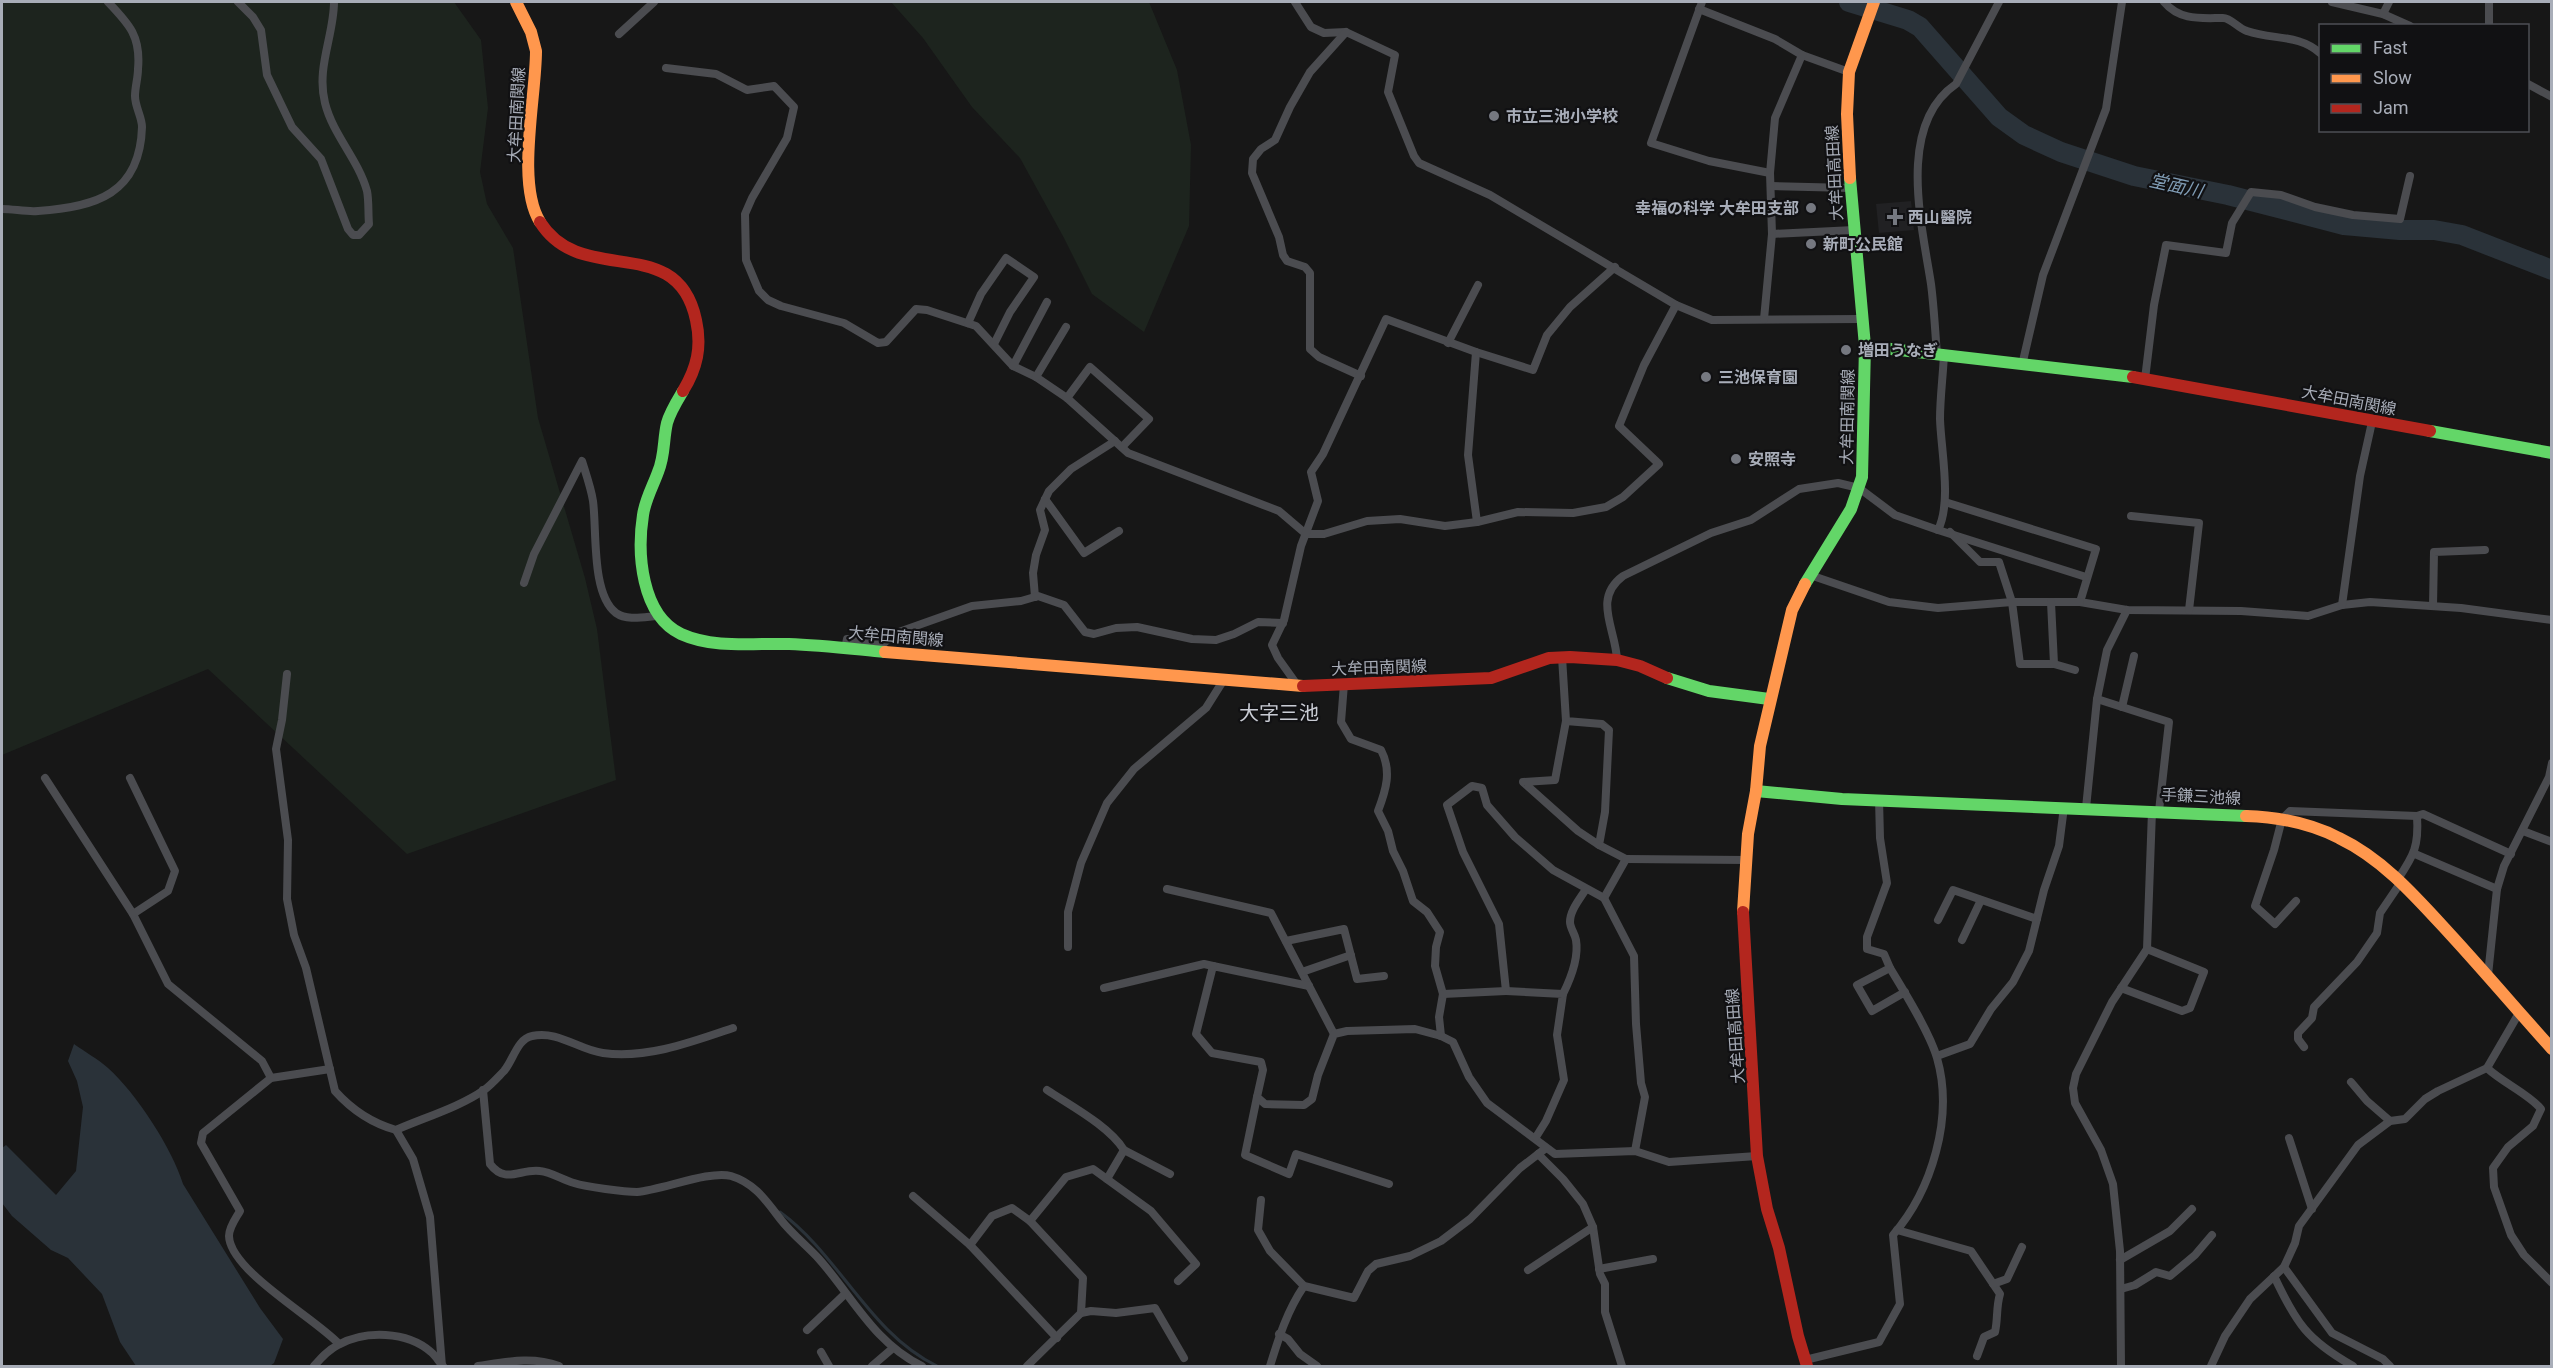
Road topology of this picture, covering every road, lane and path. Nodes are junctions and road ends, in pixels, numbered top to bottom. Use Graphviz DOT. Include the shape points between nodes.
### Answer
graph roads {
  1 [pos="108,2"];
  2 [pos="238,2"];
  3 [pos="334,2"];
  4 [pos="516,2"];
  5 [pos="654,2"];
  6 [pos="1295,2"];
  7 [pos="1874,2"];
  8 [pos="1999,2"];
  9 [pos="2122,2"];
  10 [pos="2164,2"];
  11 [pos="2332,2"];
  12 [pos="2389,2"];
  13 [pos="2489,2"];
  14 [pos="1701,5"];
  15 [pos="2383,14"];
  16 [pos="2406,24"];
  17 [pos="2489,24"];
  18 [pos="1346,32"];
  19 [pos="619,34"];
  20 [pos="2319,52"];
  21 [pos="1802,55"];
  22 [pos="666,68"];
  23 [pos="1849,72"];
  24 [pos="2529,85"];
  25 [pos="2552,97"];
  26 [pos="1770,173"];
  27 [pos="2410,176"];
  28 [pos="1771,186"];
  29 [pos="1850,188"];
  30 [pos="2,209"];
  31 [pos="1854,230"];
  32 [pos="1772,234"];
  33 [pos="1615,267"];
  34 [pos="1478,285"];
  35 [pos="1047,302"];
  36 [pos="1676,305"];
  37 [pos="1764,319"];
  38 [pos="1861,319"];
  39 [pos="968,323"];
  40 [pos="1066,327"];
  41 [pos="1448,343"];
  42 [pos="994,344"];
  43 [pos="1865,346"];
  44 [pos="1476,352"];
  45 [pos="1941,354"];
  46 [pos="2023,361"];
  47 [pos="1013,366"];
  48 [pos="1361,376"];
  49 [pos="1036,377"];
  50 [pos="2145,379"];
  51 [pos="1067,398"];
  52 [pos="2372,422"];
  53 [pos="1119,444"];
  54 [pos="2552,453"];
  55 [pos="1859,488"];
  56 [pos="1045,499"];
  57 [pos="1945,502"];
  58 [pos="2131,516"];
  59 [pos="1477,522"];
  60 [pos="1938,530"];
  61 [pos="1119,531"];
  62 [pos="1950,532"];
  63 [pos="1306,534"];
  64 [pos="2486,550"];
  65 [pos="1810,574"];
  66 [pos="2086,578"];
  67 [pos="524,583"];
  68 [pos="1035,597"];
  69 [pos="2012,602"];
  70 [pos="2052,602"];
  71 [pos="2080,602"];
  72 [pos="2342,605"];
  73 [pos="2433,606"];
  74 [pos="2127,610"];
  75 [pos="2188,610"];
  76 [pos="657,616"];
  77 [pos="2552,620"];
  78 [pos="1283,623"];
  79 [pos="845,649"];
  80 [pos="2134,656"];
  81 [pos="1562,657"];
  82 [pos="1617,660"];
  83 [pos="2054,664"];
  84 [pos="2075,670"];
  85 [pos="287,674"];
  86 [pos="1222,681"];
  87 [pos="1344,684"];
  88 [pos="1298,686"];
  89 [pos="1769,699"];
  90 [pos="2097,699"];
  91 [pos="2122,707"];
  92 [pos="1566,721"];
  93 [pos="2552,763"];
  94 [pos="45,778"];
  95 [pos="130,778"];
  96 [pos="1756,791"];
  97 [pos="1879,800"];
  98 [pos="2064,807"];
  99 [pos="2086,808"];
  100 [pos="2156,811"];
  101 [pos="2417,816"];
  102 [pos="2282,819"];
  103 [pos="2523,831"];
  104 [pos="2552,842"];
  105 [pos="1599,845"];
  106 [pos="2415,854"];
  107 [pos="2511,854"];
  108 [pos="1626,859"];
  109 [pos="1746,860"];
  110 [pos="2400,881"];
  111 [pos="1167,889"];
  112 [pos="1586,889"];
  113 [pos="2497,889"];
  114 [pos="1605,898"];
  115 [pos="1981,900"];
  116 [pos="2296,901"];
  117 [pos="134,914"];
  118 [pos="2037,919"];
  119 [pos="1938,920"];
  120 [pos="1962,940"];
  121 [pos="1286,941"];
  122 [pos="1068,947"];
  123 [pos="2147,949"];
  124 [pos="1351,955"];
  125 [pos="1212,966"];
  126 [pos="1890,968"];
  127 [pos="1302,972"];
  128 [pos="2488,975"];
  129 [pos="1384,976"];
  130 [pos="1309,986"];
  131 [pos="1104,988"];
  132 [pos="2121,988"];
  133 [pos="1506,991"];
  134 [pos="1905,992"];
  135 [pos="1563,993"];
  136 [pos="1443,994"];
  137 [pos="2519,1013"];
  138 [pos="733,1028"];
  139 [pos="1334,1034"];
  140 [pos="1441,1036"];
  141 [pos="2304,1047"];
  142 [pos="2552,1049"];
  143 [pos="1937,1056"];
  144 [pos="2487,1068"];
  145 [pos="330,1069"];
  146 [pos="272,1078"];
  147 [pos="2351,1082"];
  148 [pos="483,1090"];
  149 [pos="1047,1090"];
  150 [pos="1257,1097"];
  151 [pos="2390,1121"];
  152 [pos="396,1130"];
  153 [pos="1536,1137"];
  154 [pos="2289,1138"];
  155 [pos="1124,1150"];
  156 [pos="1542,1151"];
  157 [pos="1635,1151"];
  158 [pos="1757,1156"];
  159 [pos="1170,1174"];
  160 [pos="1107,1179"];
  161 [pos="1389,1184"];
  162 [pos="913,1196"];
  163 [pos="1261,1200"];
  164 [pos="2192,1209"];
  165 [pos="2312,1209"];
  166 [pos="1030,1221"];
  167 [pos="1593,1227"];
  168 [pos="1897,1230"];
  169 [pos="2212,1235"];
  170 [pos="970,1245"];
  171 [pos="2022,1247"];
  172 [pos="1653,1258"];
  173 [pos="2120,1260"];
  174 [pos="2284,1267"];
  175 [pos="1599,1269"];
  176 [pos="1528,1270"];
  177 [pos="2274,1276"];
  178 [pos="1178,1281"];
  179 [pos="2552,1283"];
  180 [pos="1993,1284"];
  181 [pos="1304,1286"];
  182 [pos="2121,1289"];
  183 [pos="845,1294"];
  184 [pos="1081,1313"];
  185 [pos="807,1330"];
  186 [pos="1279,1334"];
  187 [pos="1057,1338"];
  188 [pos="339,1344"];
  189 [pos="893,1348"];
  190 [pos="821,1352"];
  191 [pos="1977,1356"];
  192 [pos="1184,1358"];
  193 [pos="1806,1363"];
  194 [pos="314,1366"];
  195 [pos="443,1366"];
  196 [pos="478,1366"];
  197 [pos="559,1366"];
  198 [pos="829,1366"];
  199 [pos="872,1366"];
  200 [pos="922,1366"];
  201 [pos="1027,1366"];
  202 [pos="1270,1366"];
  203 [pos="1317,1366"];
  204 [pos="1622,1366"];
  205 [pos="2121,1366"];
  206 [pos="2211,1366"];
  207 [pos="2353,1366"];
  208 [pos="2390,1366"];
  1 -- 30 [label="street" via="131,26 139,48 135,98 142,125 139,151 127,177 113,193 94,202 37,211"];
  2 -- 3 [label="street" via="261,30 267,75 292,127 321,159 348,229 359,235 369,224 367,193 324,101 323,68"];
  4 -- 76 [label="main road, 大牟田南関線" via="536,49 529,160 531,194 540,224 562,248 582,256 633,262 666,274 683,285 694,315 698,358 669,418 663,457 643,515 645,584"];
  5 -- 19 [label="street"];
  6 -- 18 [label="street" via="1311,27 1324,33"];
  7 -- 23 [label="main road, 大牟田高田線"];
  8 -- 45 [label="street" via="1956,84 1931,112 1919,153 1917,178"];
  9 -- 46 [label="street" via="2106,109 2043,274"];
  10 -- 20 [label="street" via="2171,10 2196,19 2226,18 2246,31 2309,43"];
  11 -- 15 [label="street"];
  12 -- 15 [label="street"];
  13 -- 17 [label="street"];
  14 -- 21 [label="street"];
  14 -- 26 [label="street" via="1651,143"];
  15 -- 16 [label="street"];
  18 -- 33 [label="street" via="1395,55 1388,92 1419,163 1490,195"];
  18 -- 48 [label="street" via="1310,72 1275,140 1253,159 1252,173 1283,255 1310,273 1310,349"];
  21 -- 23 [label="street"];
  21 -- 26 [label="street" via="1775,118"];
  22 -- 39 [label="street" via="716,74 747,90 774,86 794,107 786,138 746,214 746,260 759,291 768,300 844,323 878,343 886,342 916,309"];
  23 -- 29 [label="main road, 大牟田高田線"];
  24 -- 25 [label="street"];
  26 -- 28 [label="street"];
  27 -- 50 [label="street" via="2400,219 2353,215 2281,195 2252,192 2232,223 2226,253 2166,245"];
  28 -- 29 [label="street"];
  28 -- 32 [label="street"];
  29 -- 31 [label="main road, 大牟田高田線"];
  31 -- 32 [label="street"];
  31 -- 38 [label="main road, 大牟田高田線"];
  32 -- 37 [label="street"];
  33 -- 36 [label="street"];
  33 -- 44 [label="street" via="1570,307 1547,335 1533,370"];
  34 -- 41 [label="street"];
  35 -- 47 [label="street"];
  36 -- 37 [label="street" via="1712,320"];
  36 -- 59 [label="street" via="1644,365 1619,426 1659,464 1606,507 1574,513 1518,512"];
  37 -- 38 [label="street"];
  38 -- 43 [label="main road, 大牟田高田線"];
  39 -- 42 [label="street"];
  39 -- 42 [label="street" via="981,294 1006,258 1034,277"];
  40 -- 49 [label="street"];
  41 -- 44 [label="street"];
  41 -- 48 [label="street" via="1386,319"];
  42 -- 47 [label="street"];
  43 -- 45 [label="main road, 大牟田南関線"];
  43 -- 55 [label="main road, 大牟田南関線" via="1864,458"];
  44 -- 59 [label="street" via="1468,455"];
  45 -- 46 [label="main road, 大牟田南関線"];
  45 -- 57 [label="street"];
  46 -- 50 [label="main road, 大牟田南関線"];
  47 -- 49 [label="street"];
  48 -- 63 [label="street" via="1311,472 1318,501"];
  49 -- 51 [label="street"];
  50 -- 52 [label="main road, 大牟田南関線"];
  51 -- 53 [label="street"];
  51 -- 53 [label="street" via="1090,367 1149,419"];
  52 -- 54 [label="main road, 大牟田南関線"];
  52 -- 72 [label="street" via="2360,476"];
  53 -- 56 [label="street" via="1071,470 1056,482"];
  53 -- 63 [label="street" via="1128,453 1279,511"];
  55 -- 60 [label="street" via="1895,515"];
  55 -- 65 [label="main road, 大牟田南関線" via="1851,509"];
  55 -- 82 [label="street" via="1838,483 1799,489 1751,520 1711,533 1613,583 1607,600"];
  56 -- 61 [label="street" via="1084,553"];
  56 -- 68 [label="street" via="1040,510 1045,530 1033,573"];
  57 -- 60 [label="street"];
  57 -- 66 [label="street" via="2096,549"];
  58 -- 75 [label="street" via="2199,523"];
  59 -- 63 [label="street" via="1445,526 1400,519 1367,521 1324,534"];
  60 -- 62 [label="street"];
  62 -- 66 [label="street"];
  62 -- 69 [label="street" via="1980,562 1999,562"];
  63 -- 78 [label="street"];
  64 -- 73 [label="street" via="2434,552"];
  65 -- 69 [label="street" via="1889,602 1938,608"];
  65 -- 89 [label="main road, 大牟田南関線" via="1792,610"];
  66 -- 71 [label="street"];
  67 -- 76 [label="street" via="543,535 582,461 593,499 600,585 606,600 616,613 630,618"];
  68 -- 78 [label="street" via="1064,605 1085,632 1094,634 1137,627 1216,640 1258,622"];
  68 -- 79 [label="street" via="972,606 896,633 884,643 848,639"];
  69 -- 70 [label="street"];
  69 -- 83 [label="street" via="2020,663"];
  70 -- 71 [label="street"];
  70 -- 83 [label="street"];
  71 -- 74 [label="street"];
  72 -- 73 [label="street" via="2370,602"];
  72 -- 75 [label="street" via="2308,616"];
  73 -- 77 [label="street"];
  74 -- 75 [label="street"];
  74 -- 90 [label="street" via="2107,650"];
  76 -- 79 [label="main road, 大牟田南関線" via="680,634 709,641"];
  78 -- 88 [label="street" via="1272,645"];
  79 -- 86 [label="main road, 大牟田南関線"];
  80 -- 91 [label="street"];
  81 -- 82 [label="main road, 大牟田南関線"];
  81 -- 87 [label="main road, 大牟田南関線" via="1491,678"];
  81 -- 92 [label="street"];
  82 -- 89 [label="main road, 大牟田南関線" via="1709,691"];
  83 -- 84 [label="street"];
  85 -- 145 [label="street" via="276,749 288,840 287,898"];
  86 -- 88 [label="main road, 大牟田南関線"];
  86 -- 122 [label="street" via="1206,708 1134,769 1107,803 1081,864 1068,912"];
  87 -- 88 [label="main road, 大牟田南関線"];
  87 -- 136 [label="street" via="1341,722 1351,739 1381,750 1386,760 1388,785 1378,812 1413,901 1428,912 1440,932 1435,966"];
  89 -- 96 [label="main road, 大牟田高田線"];
  90 -- 91 [label="street"];
  90 -- 99 [label="street"];
  91 -- 100 [label="street" via="2169,722"];
  92 -- 105 [label="street" via="1602,724 1609,730 1605,812"];
  92 -- 105 [label="street" via="1555,780 1522,782"];
  93 -- 103 [label="street"];
  94 -- 117 [label="street"];
  95 -- 117 [label="street" via="174,871 168,891"];
  96 -- 97 [label="main road, 手鎌三池線"];
  96 -- 109 [label="main road, 大牟田高田線"];
  97 -- 98 [label="main road, 手鎌三池線"];
  97 -- 126 [label="street" via="1887,883 1867,937 1867,948 1884,954"];
  98 -- 99 [label="main road, 手鎌三池線"];
  98 -- 118 [label="street" via="2059,846"];
  99 -- 100 [label="main road, 手鎌三池線"];
  100 -- 102 [label="main road, 手鎌三池線"];
  100 -- 123 [label="street"];
  101 -- 102 [label="street" via="2290,811"];
  101 -- 106 [label="street"];
  101 -- 107 [label="street" via="2423,814"];
  102 -- 110 [label="main road, 手鎌三池線" via="2345,840"];
  102 -- 116 [label="street" via="2255,906 2275,924"];
  103 -- 104 [label="street"];
  103 -- 107 [label="street"];
  105 -- 108 [label="street"];
  106 -- 110 [label="street"];
  106 -- 113 [label="street"];
  107 -- 113 [label="street"];
  108 -- 109 [label="street"];
  108 -- 114 [label="street"];
  109 -- 158 [label="main road, 大牟田高田線" via="1742,898"];
  110 -- 128 [label="main road, 手鎌三池線"];
  110 -- 141 [label="street" via="2380,912 2377,933 2357,962 2314,1007 2312,1018 2298,1033"];
  111 -- 121 [label="street" via="1271,913"];
  112 -- 114 [label="street"];
  112 -- 133 [label="street" via="1553,870 1515,837 1487,805 1482,788 1472,786 1448,805 1463,852 1499,924"];
  112 -- 135 [label="street" via="1572,912 1570,924 1577,949 1574,969"];
  113 -- 128 [label="street"];
  114 -- 157 [label="street" via="1634,956 1636,1024 1645,1097"];
  115 -- 118 [label="street"];
  115 -- 119 [label="street" via="1953,890"];
  115 -- 120 [label="street"];
  117 -- 146 [label="street" via="168,984 262,1061"];
  118 -- 143 [label="street" via="2029,951 2013,982 1970,1044"];
  121 -- 124 [label="street" via="1344,929"];
  121 -- 127 [label="street"];
  123 -- 132 [label="street"];
  123 -- 132 [label="street" via="2204,972 2190,1008 2182,1011"];
  124 -- 127 [label="street"];
  124 -- 129 [label="street" via="1358,979"];
  125 -- 130 [label="street"];
  125 -- 131 [label="street" via="1204,964"];
  125 -- 150 [label="street" via="1197,1034 1212,1053 1261,1062"];
  126 -- 134 [label="street"];
  126 -- 134 [label="street" via="1857,986 1872,1011"];
  127 -- 130 [label="street"];
  128 -- 137 [label="main road, 手鎌三池線"];
  130 -- 139 [label="street"];
  132 -- 173 [label="street" via="2076,1074 2073,1088 2075,1103 2102,1150 2113,1184"];
  133 -- 135 [label="street"];
  133 -- 136 [label="street"];
  134 -- 143 [label="street"];
  135 -- 153 [label="street" via="1557,1035 1564,1080"];
  136 -- 140 [label="street"];
  137 -- 142 [label="main road, 手鎌三池線"];
  137 -- 144 [label="street"];
  138 -- 148 [label="street" via="682,1046 625,1054 601,1053 549,1036 530,1036 505,1070"];
  139 -- 140 [label="street" via="1415,1029"];
  139 -- 150 [label="street" via="1312,1099 1304,1105 1265,1104"];
  140 -- 153 [label="street" via="1453,1042 1469,1077 1487,1103"];
  143 -- 168 [label="street" via="1942,1080 1942,1119 1937,1150 1908,1218"];
  144 -- 151 [label="street" via="2426,1099 2405,1119"];
  144 -- 179 [label="street" via="2541,1109 2533,1126 2508,1147 2493,1168 2494,1187 2511,1235 2524,1255"];
  145 -- 146 [label="street"];
  145 -- 152 [label="street" via="335,1091 348,1106"];
  146 -- 188 [label="street" via="203,1133 201,1143 240,1211 230,1230 234,1253 245,1267"];
  147 -- 151 [label="street"];
  148 -- 152 [label="street"];
  148 -- 183 [label="street" via="490,1164 496,1172 508,1175 539,1170 577,1184 636,1192 730,1175 757,1190 769,1202"];
  149 -- 155 [label="street" via="1087,1116"];
  150 -- 161 [label="street" via="1245,1155 1288,1174 1296,1154"];
  151 -- 165 [label="street" via="2358,1145"];
  152 -- 195 [label="street" via="413,1159 430,1217"];
  153 -- 156 [label="street"];
  154 -- 165 [label="street"];
  155 -- 159 [label="street"];
  155 -- 160 [label="street"];
  156 -- 157 [label="street"];
  156 -- 167 [label="street" via="1583,1204"];
  156 -- 181 [label="street" via="1441,1241 1410,1256 1376,1264 1353,1298"];
  157 -- 158 [label="street" via="1669,1162"];
  158 -- 193 [label="main road, 大牟田高田線"];
  160 -- 166 [label="street" via="1094,1169 1066,1178"];
  160 -- 178 [label="street" via="1151,1211 1196,1264"];
  162 -- 170 [label="street"];
  163 -- 181 [label="street" via="1258,1230 1270,1251"];
  164 -- 173 [label="street" via="2170,1231"];
  165 -- 174 [label="street" via="2300,1226"];
  166 -- 170 [label="street" via="1012,1208 993,1216"];
  166 -- 184 [label="street" via="1083,1278"];
  167 -- 175 [label="street"];
  167 -- 176 [label="street"];
  168 -- 180 [label="street" via="1971,1251"];
  168 -- 193 [label="street" via="1893,1235 1900,1304 1879,1342"];
  169 -- 182 [label="street" via="2170,1276 2156,1272"];
  170 -- 187 [label="street"];
  171 -- 180 [label="street" via="2007,1280"];
  172 -- 175 [label="street"];
  173 -- 182 [label="street"];
  174 -- 177 [label="street"];
  174 -- 208 [label="street" via="2332,1333"];
  175 -- 204 [label="street" via="1605,1284 1605,1312"];
  177 -- 206 [label="street" via="2244,1308"];
  177 -- 207 [label="street" via="2300,1325 2323,1347"];
  180 -- 191 [label="street" via="2000,1294 1998,1321 1995,1332 1984,1337"];
  181 -- 186 [label="street"];
  182 -- 205 [label="street"];
  183 -- 185 [label="street"];
  183 -- 189 [label="street"];
  184 -- 187 [label="street"];
  184 -- 192 [label="street" via="1155,1308"];
  186 -- 202 [label="street"];
  186 -- 203 [label="street"];
  187 -- 201 [label="street"];
  188 -- 194 [label="street"];
  188 -- 195 [label="street" via="385,1334 400,1337 430,1351"];
  189 -- 199 [label="street"];
  189 -- 200 [label="street"];
  190 -- 198 [label="street"];
  196 -- 197 [label="street" via="521,1360"];
}
